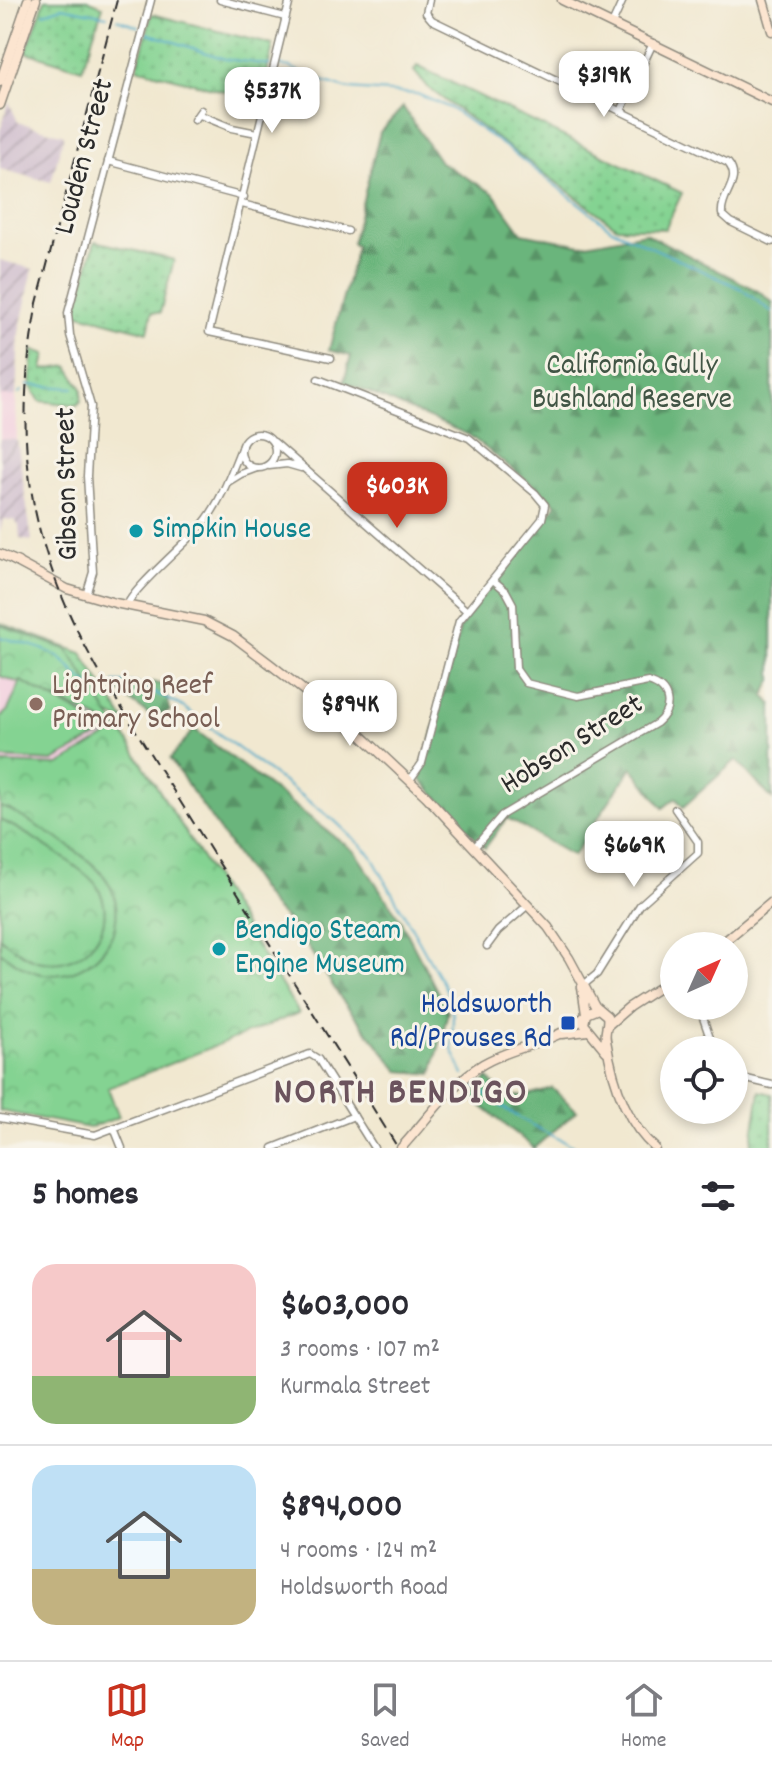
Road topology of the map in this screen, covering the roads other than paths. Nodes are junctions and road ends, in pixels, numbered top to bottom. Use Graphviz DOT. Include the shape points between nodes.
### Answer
graph roads {
  1 [pos="151,0"];
  2 [pos="220,0"];
  3 [pos="290,0"];
  4 [pos="429,0"];
  5 [pos="562,0"];
  6 [pos="623,0"];
  7 [pos="763,0"];
  8 [pos="31,4"];
  9 [pos="769,11"];
  10 [pos="285,17"];
  11 [pos="612,24"];
  12 [pos="772,31"];
  13 [pos="653,43"];
  14 [pos="8,72"];
  15 [pos="0,82"];
  16 [pos="769,99"];
  17 [pos="0,105"];
  18 [pos="621,111"];
  19 [pos="198,115"];
  20 [pos="257,133"];
  21 [pos="108,161"];
  22 [pos="243,200"];
  23 [pos="721,212"];
  24 [pos="714,216"];
  25 [pos="348,231"];
  26 [pos="772,242"];
  27 [pos="69,326"];
  28 [pos="331,358"];
  29 [pos="318,379"];
  30 [pos="274,442"];
  31 [pos="242,446"];
  32 [pos="262,467"];
  33 [pos="307,471"];
  34 [pos="226,485"];
  35 [pos="0,554"];
  36 [pos="493,580"];
  37 [pos="86,595"];
  38 [pos="127,606"];
  39 [pos="467,611"];
  40 [pos="410,780"];
  41 [pos="675,809"];
  42 [pos="474,848"];
  43 [pos="772,902"];
  44 [pos="528,905"];
  45 [pos="736,932"];
  46 [pos="487,946"];
  47 [pos="583,986"];
  48 [pos="660,987"];
  49 [pos="629,1007"];
  50 [pos="601,1011"];
  51 [pos="585,1016"];
  52 [pos="607,1027"];
  53 [pos="590,1032"];
  54 [pos="557,1034"];
  55 [pos="609,1056"];
  56 [pos="748,1079"];
  57 [pos="772,1085"];
  58 [pos="354,1116"];
  59 [pos="0,1118"];
  60 [pos="114,1128"];
  61 [pos="122,1148"];
  62 [pos="273,1148"];
  63 [pos="374,1148"];
  64 [pos="401,1148"];
  65 [pos="655,1148"];
  1 -- 21 [label="street, Louden Street"];
  2 -- 10 [label="street"];
  3 -- 10 [label="street"];
  4 -- 18 [label="street" via="423,14 437,23"];
  5 -- 11 [label="main road"];
  6 -- 11 [label="street"];
  7 -- 9 [label="main road"];
  8 -- 14 [label="main road"];
  9 -- 12 [label="main road"];
  10 -- 20 [label="street"];
  11 -- 13 [label="main road"];
  13 -- 16 [label="main road"];
  13 -- 18 [label="street"];
  14 -- 15 [label="main road"];
  14 -- 17 [label="main road"];
  18 -- 23 [label="street" via="731,166 734,177"];
  19 -- 20 [label="street"];
  20 -- 22 [label="street"];
  21 -- 22 [label="street"];
  21 -- 27 [label="street, Louden Street" via="71,296"];
  22 -- 25 [label="street"];
  22 -- 28 [label="street" via="209,332"];
  23 -- 24 [label="street"];
  23 -- 26 [label="street" via="728,221"];
  27 -- 37 [label="street, Gibson Street" via="91,406 87,476 93,572"];
  29 -- 36 [label="street" via="469,438 540,497 546,510 542,519"];
  30 -- 31 [label="street" via="258,434"];
  30 -- 32 [label="street" via="274,456"];
  30 -- 33 [label="street"];
  31 -- 32 [label="street" via="245,461"];
  31 -- 34 [label="street"];
  32 -- 33 [label="street" via="293,465"];
  32 -- 34 [label="street"];
  33 -- 39 [label="street"];
  34 -- 38 [label="street" via="203,524 134,592"];
  35 -- 37 [label="main road"];
  36 -- 39 [label="street"];
  36 -- 42 [label="street, Hobson Street" via="513,604 516,669 526,683 578,696 648,682 662,690 668,708 657,723 502,815"];
  37 -- 38 [label="main road"];
  38 -- 40 [label="main road" via="196,618 226,632 338,716"];
  39 -- 40 [label="street" via="455,633 422,763"];
  40 -- 42 [label="main road"];
  41 -- 47 [label="street" via="698,842 698,853 640,905 597,974"];
  42 -- 44 [label="main road"];
  43 -- 45 [label="main road"];
  44 -- 46 [label="street"];
  44 -- 47 [label="main road" via="548,927"];
  47 -- 50 [label="main road"];
  47 -- 51 [label="main road"];
  48 -- 49 [label="main road"];
  49 -- 50 [label="main road"];
  49 -- 52 [label="main road"];
  50 -- 51 [label="main road"];
  50 -- 52 [label="main road"];
  51 -- 53 [label="main road"];
  51 -- 54 [label="main road"];
  52 -- 53 [label="main road"];
  52 -- 55 [label="main road"];
  53 -- 54 [label="main road"];
  53 -- 55 [label="main road"];
  54 -- 64 [label="main road" via="498,1056 466,1077"];
  55 -- 65 [label="main road" via="632,1121"];
  56 -- 57 [label="street"];
  58 -- 60 [label="street" via="318,1059 308,1054"];
  58 -- 62 [label="street"];
  58 -- 63 [label="street"];
  59 -- 60 [label="street" via="88,1136"];
  60 -- 61 [label="street"];
}
